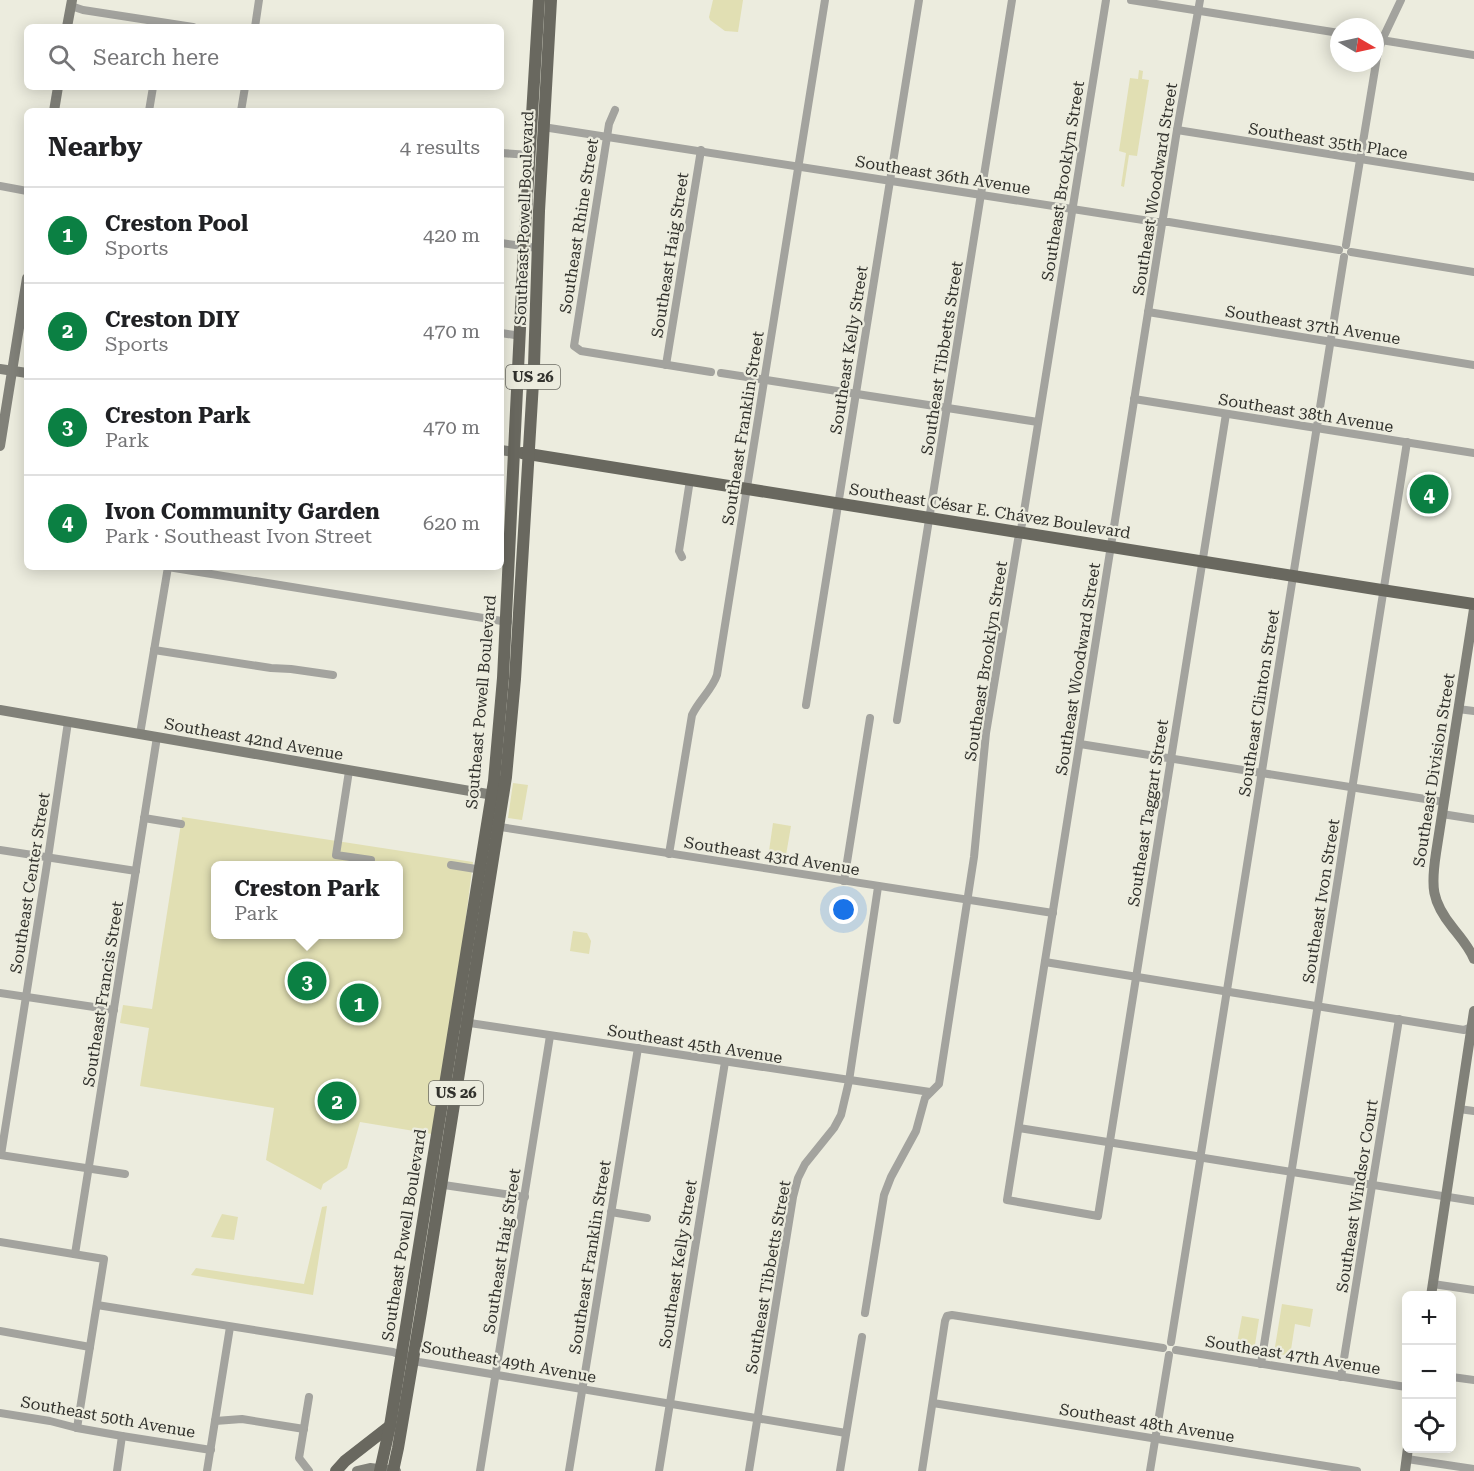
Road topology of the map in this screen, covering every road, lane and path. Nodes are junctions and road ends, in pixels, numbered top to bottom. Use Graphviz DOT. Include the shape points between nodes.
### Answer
graph roads {
  1 [pos="259,0"];
  2 [pos="539,0"];
  3 [pos="551,0"];
  4 [pos="825,0"];
  5 [pos="919,0"];
  6 [pos="1012,0"];
  7 [pos="1106,0"];
  8 [pos="1131,0"];
  9 [pos="1200,0"];
  10 [pos="1401,0"];
  11 [pos="71,3"];
  12 [pos="1198,11"];
  13 [pos="68,24"];
  14 [pos="158,24"];
  15 [pos="255,24"];
  16 [pos="1384,31"];
  17 [pos="1330,32"];
  18 [pos="1384,41"];
  19 [pos="1474,55"];
  20 [pos="1375,72"];
  21 [pos="58,90"];
  22 [pos="152,90"];
  23 [pos="244,90"];
  24 [pos="532,107"];
  25 [pos="54,108"];
  26 [pos="150,108"];
  27 [pos="242,108"];
  28 [pos="615,110"];
  29 [pos="543,127"];
  30 [pos="1177,130"];
  31 [pos="607,137"];
  32 [pos="700,150"];
  33 [pos="504,153"];
  34 [pos="530,155"];
  35 [pos="1360,160"];
  36 [pos="541,166"];
  37 [pos="799,166"];
  38 [pos="1474,177"];
  39 [pos="890,180"];
  40 [pos="0,186"];
  41 [pos="24,190"];
  42 [pos="981,194"];
  43 [pos="1072,208"];
  44 [pos="1163,222"];
  45 [pos="504,243"];
  46 [pos="531,247"];
  47 [pos="1345,251"];
  48 [pos="1474,272"];
  49 [pos="24,297"];
  50 [pos="1148,312"];
  51 [pos="504,333"];
  52 [pos="521,336"];
  53 [pos="1331,341"];
  54 [pos="666,365"];
  55 [pos="1474,365"];
  56 [pos="0,369"];
  57 [pos="12,371"];
  58 [pos="711,372"];
  59 [pos="24,373"];
  60 [pos="721,373"];
  61 [pos="765,380"];
  62 [pos="856,394"];
  63 [pos="1134,399"];
  64 [pos="948,408"];
  65 [pos="1226,414"];
  66 [pos="1038,422"];
  67 [pos="1317,428"];
  68 [pos="1407,442"];
  69 [pos="0,446"];
  70 [pos="504,450"];
  71 [pos="514,452"];
  72 [pos="1474,453"];
  73 [pos="529,454"];
  74 [pos="690,480"];
  75 [pos="747,489"];
  76 [pos="838,503"];
  77 [pos="930,518"];
  78 [pos="1020,532"];
  79 [pos="1111,547"];
  80 [pos="682,557"];
  81 [pos="1202,561"];
  82 [pos="167,570"];
  83 [pos="186,570"];
  84 [pos="1294,576"];
  85 [pos="1384,591"];
  86 [pos="1474,604"];
  87 [pos="1474,609"];
  88 [pos="512,623"];
  89 [pos="154,650"];
  90 [pos="333,675"];
  91 [pos="806,705"];
  92 [pos="1458,709"];
  93 [pos="0,710"];
  94 [pos="1474,711"];
  95 [pos="870,718"];
  96 [pos="897,720"];
  97 [pos="68,722"];
  98 [pos="140,734"];
  99 [pos="157,737"];
  100 [pos="1080,744"];
  101 [pos="1171,758"];
  102 [pos="349,771"];
  103 [pos="1262,772"];
  104 [pos="1353,787"];
  105 [pos="498,796"];
  106 [pos="1444,802"];
  107 [pos="1442,814"];
  108 [pos="144,818"];
  109 [pos="1474,819"];
  110 [pos="181,824"];
  111 [pos="493,826"];
  112 [pos="0,850"];
  113 [pos="669,854"];
  114 [pos="48,857"];
  115 [pos="371,860"];
  116 [pos="451,865"];
  117 [pos="136,871"];
  118 [pos="485,871"];
  119 [pos="844,881"];
  120 [pos="878,887"];
  121 [pos="967,900"];
  122 [pos="1053,913"];
  123 [pos="1473,952"];
  124 [pos="1045,962"];
  125 [pos="1136,977"];
  126 [pos="1227,991"];
  127 [pos="0,993"];
  128 [pos="26,997"];
  129 [pos="1318,1006"];
  130 [pos="114,1010"];
  131 [pos="1474,1011"];
  132 [pos="1399,1019"];
  133 [pos="461,1021"];
  134 [pos="1473,1026"];
  135 [pos="550,1036"];
  136 [pos="638,1048"];
  137 [pos="725,1062"];
  138 [pos="849,1081"];
  139 [pos="930,1092"];
  140 [pos="1459,1109"];
  141 [pos="1474,1111"];
  142 [pos="1019,1128"];
  143 [pos="1110,1142"];
  144 [pos="0,1155"];
  145 [pos="1200,1157"];
  146 [pos="89,1168"];
  147 [pos="1292,1171"];
  148 [pos="125,1174"];
  149 [pos="435,1184"];
  150 [pos="1372,1185"];
  151 [pos="525,1197"];
  152 [pos="1446,1197"];
  153 [pos="1474,1201"];
  154 [pos="610,1212"];
  155 [pos="1098,1216"];
  156 [pos="647,1218"];
  157 [pos="0,1242"];
  158 [pos="75,1254"];
  159 [pos="1433,1284"];
  160 [pos="1474,1290"];
  161 [pos="1432,1291"];
  162 [pos="96,1305"];
  163 [pos="865,1313"];
  164 [pos="230,1328"];
  165 [pos="0,1331"];
  166 [pos="862,1337"];
  167 [pos="1171,1342"];
  168 [pos="90,1347"];
  169 [pos="1163,1348"];
  170 [pos="1176,1350"];
  171 [pos="1168,1355"];
  172 [pos="407,1358"];
  173 [pos="1261,1364"];
  174 [pos="496,1374"];
  175 [pos="1341,1377"];
  176 [pos="1456,1378"];
  177 [pos="1474,1380"];
  178 [pos="1402,1386"];
  179 [pos="582,1389"];
  180 [pos="309,1397"];
  181 [pos="670,1403"];
  182 [pos="933,1403"];
  183 [pos="0,1413"];
  184 [pos="758,1417"];
  185 [pos="215,1421"];
  186 [pos="390,1426"];
  187 [pos="77,1428"];
  188 [pos="304,1429"];
  189 [pos="846,1433"];
  190 [pos="122,1436"];
  191 [pos="1155,1438"];
  192 [pos="211,1450"];
  193 [pos="1407,1460"];
  194 [pos="1474,1469"];
  195 [pos="117,1471"];
  196 [pos="207,1471"];
  197 [pos="309,1471"];
  198 [pos="336,1471"];
  199 [pos="357,1471"];
  200 [pos="388,1471"];
  201 [pos="480,1471"];
  202 [pos="569,1471"];
  203 [pos="659,1471"];
  204 [pos="749,1471"];
  205 [pos="840,1471"];
  206 [pos="922,1471"];
  207 [pos="1150,1471"];
  208 [pos="1357,1471"];
  1 -- 15 [label="street"];
  2 -- 24 [label="main road, Southeast Powell Boulevard / US 26"];
  3 -- 29 [label="main road, Southeast Powell Boulevard / US 26"];
  4 -- 37 [label="street, Southeast Franklin Street"];
  5 -- 39 [label="street, Southeast Kelly Street"];
  6 -- 42 [label="street, Southeast Tibbetts Street"];
  7 -- 43 [label="street, Southeast Brooklyn Street"];
  8 -- 12 [label="street"];
  9 -- 12 [label="street, Southeast Woodward Street"];
  10 -- 16 [label="street, Southeast Clinton Street"];
  11 -- 13 [label="street"];
  11 -- 14 [label="street" via="82,10"];
  12 -- 17 [label="street"];
  12 -- 30 [label="street, Southeast Woodward Street"];
  18 -- 19 [label="street"];
  20 -- 35 [label="street, Southeast Clinton Street"];
  21 -- 25 [label="street"];
  22 -- 26 [label="street"];
  23 -- 27 [label="street"];
  24 -- 29 [label="main road"];
  24 -- 34 [label="main road, Southeast Powell Boulevard / US 26"];
  28 -- 31 [label="street, Southeast Rhine Street"];
  29 -- 31 [label="street, Southeast 36th Avenue"];
  29 -- 36 [label="main road, Southeast Powell Boulevard / US 26"];
  30 -- 35 [label="street, Southeast 35th Place"];
  30 -- 44 [label="street, Southeast Woodward Street"];
  31 -- 32 [label="street, Southeast 36th Avenue"];
  31 -- 54 [label="street, Southeast Rhine Street" via="574,343 580,351"];
  32 -- 37 [label="street, Southeast 36th Avenue"];
  32 -- 54 [label="street, Southeast Haig Street"];
  33 -- 34 [label="street"];
  34 -- 36 [label="main road"];
  34 -- 46 [label="main road, Southeast Powell Boulevard / US 26"];
  35 -- 38 [label="street, Southeast 35th Place"];
  35 -- 47 [label="street, Southeast Clinton Street"];
  36 -- 46 [label="main road, Southeast Powell Boulevard / US 26"];
  37 -- 39 [label="street, Southeast 36th Avenue"];
  37 -- 61 [label="street, Southeast Franklin Street"];
  39 -- 42 [label="street, Southeast 36th Avenue"];
  39 -- 62 [label="street, Southeast Kelly Street"];
  40 -- 41 [label="street"];
  42 -- 43 [label="street, Southeast 36th Avenue"];
  42 -- 64 [label="street, Southeast Tibbetts Street"];
  43 -- 44 [label="street, Southeast 36th Avenue"];
  43 -- 66 [label="street, Southeast Brooklyn Street"];
  44 -- 47 [label="street, Southeast 36th Avenue"];
  44 -- 50 [label="street, Southeast Woodward Street"];
  45 -- 46 [label="street"];
  46 -- 52 [label="main road, Southeast Powell Boulevard / US 26"];
  46 -- 73 [label="main road, Southeast Powell Boulevard / US 26" via="536,336"];
  47 -- 48 [label="street, Southeast 36th Avenue"];
  47 -- 53 [label="street, Southeast Clinton Street"];
  49 -- 57 [label="street"];
  50 -- 53 [label="street, Southeast 37th Avenue"];
  50 -- 63 [label="street, Southeast Woodward Street"];
  51 -- 52 [label="street"];
  52 -- 71 [label="main road, Southeast Powell Boulevard / US 26"];
  53 -- 55 [label="street, Southeast 37th Avenue"];
  53 -- 67 [label="street, Southeast Clinton Street"];
  54 -- 58 [label="street"];
  56 -- 57 [label="street"];
  57 -- 59 [label="street"];
  57 -- 69 [label="street"];
  60 -- 61 [label="street"];
  61 -- 62 [label="street"];
  61 -- 75 [label="street, Southeast Franklin Street"];
  62 -- 64 [label="street"];
  62 -- 76 [label="street, Southeast Kelly Street"];
  63 -- 65 [label="street, Southeast 38th Avenue"];
  63 -- 79 [label="street, Southeast Woodward Street"];
  64 -- 66 [label="street"];
  64 -- 77 [label="street, Southeast Tibbetts Street"];
  65 -- 67 [label="street, Southeast 38th Avenue"];
  65 -- 81 [label="street, Southeast Taggart Street"];
  66 -- 78 [label="street, Southeast Brooklyn Street"];
  67 -- 68 [label="street, Southeast 38th Avenue"];
  67 -- 84 [label="street, Southeast Clinton Street"];
  68 -- 72 [label="street, Southeast 38th Avenue"];
  68 -- 85 [label="street, Southeast Ivon Street"];
  70 -- 71 [label="street, Southeast César E. Chávez Boulevard"];
  71 -- 73 [label="main road, Southeast César E. Chávez Boulevard"];
  71 -- 88 [label="main road, Southeast Powell Boulevard / US 26"];
  73 -- 74 [label="main road, Southeast César E. Chávez Boulevard"];
  73 -- 88 [label="main road, Southeast Powell Boulevard / US 26"];
  74 -- 75 [label="main road, Southeast César E. Chávez Boulevard"];
  74 -- 80 [label="street" via="679,551"];
  75 -- 76 [label="main road, Southeast César E. Chávez Boulevard"];
  75 -- 113 [label="street, Southeast Franklin Street" via="717,675 692,715"];
  76 -- 77 [label="main road, Southeast César E. Chávez Boulevard"];
  76 -- 91 [label="street, Southeast Kelly Street"];
  77 -- 78 [label="main road, Southeast César E. Chávez Boulevard"];
  77 -- 96 [label="street, Southeast Tibbetts Street"];
  78 -- 79 [label="main road, Southeast César E. Chávez Boulevard"];
  78 -- 121 [label="street, Southeast Brooklyn Street" via="986,733"];
  79 -- 81 [label="main road, Southeast César E. Chávez Boulevard"];
  79 -- 100 [label="street, Southeast Woodward Street"];
  81 -- 84 [label="main road, Southeast César E. Chávez Boulevard"];
  81 -- 101 [label="street, Southeast Taggart Street"];
  82 -- 89 [label="street"];
  83 -- 88 [label="street"];
  84 -- 85 [label="main road, Southeast César E. Chávez Boulevard"];
  84 -- 103 [label="street, Southeast Clinton Street"];
  85 -- 86 [label="main road, Southeast César E. Chávez Boulevard"];
  85 -- 104 [label="street, Southeast Ivon Street"];
  87 -- 92 [label="street, Southeast Division Street"];
  88 -- 105 [label="main road, Southeast Powell Boulevard / US 26" via="515,679"];
  89 -- 90 [label="street"];
  89 -- 98 [label="street"];
  92 -- 94 [label="street"];
  92 -- 106 [label="street, Southeast Division Street"];
  93 -- 97 [label="street, Southeast 42nd Avenue"];
  95 -- 119 [label="street"];
  97 -- 98 [label="street, Southeast 42nd Avenue"];
  97 -- 114 [label="street, Southeast Center Street"];
  98 -- 99 [label="street, Southeast 42nd Avenue"];
  99 -- 102 [label="street, Southeast 42nd Avenue"];
  99 -- 108 [label="street, Southeast Francis Street"];
  100 -- 101 [label="street"];
  100 -- 122 [label="street, Southeast Woodward Street"];
  101 -- 103 [label="street"];
  101 -- 125 [label="street, Southeast Taggart Street"];
  102 -- 105 [label="street, Southeast 42nd Avenue"];
  102 -- 115 [label="street" via="336,855"];
  103 -- 104 [label="street"];
  103 -- 126 [label="street, Southeast Clinton Street"];
  104 -- 106 [label="street"];
  104 -- 129 [label="street, Southeast Ivon Street"];
  105 -- 111 [label="main road, Southeast Powell Boulevard / US 26"];
  106 -- 107 [label="street, Southeast Division Street"];
  107 -- 109 [label="street"];
  107 -- 123 [label="street, Southeast Division Street" via="1433,869 1435,899 1444,918"];
  108 -- 110 [label="street"];
  108 -- 117 [label="street, Southeast Francis Street"];
  111 -- 113 [label="street, Southeast 43rd Avenue"];
  111 -- 118 [label="main road, Southeast Powell Boulevard / US 26"];
  112 -- 114 [label="street"];
  113 -- 119 [label="street, Southeast 43rd Avenue"];
  114 -- 117 [label="street"];
  114 -- 128 [label="street, Southeast Center Street"];
  116 -- 118 [label="street"];
  117 -- 130 [label="street, Southeast Francis Street"];
  118 -- 133 [label="main road, Southeast Powell Boulevard / US 26"];
  119 -- 120 [label="street, Southeast 43rd Avenue"];
  120 -- 121 [label="street, Southeast 43rd Avenue"];
  120 -- 138 [label="street, Southeast Tibbetts Street"];
  121 -- 122 [label="street, Southeast 43rd Avenue"];
  121 -- 139 [label="street, Southeast Brooklyn Street" via="939,1084"];
  122 -- 124 [label="street, Southeast Woodward Street"];
  124 -- 125 [label="street"];
  124 -- 142 [label="street, Southeast Woodward Street"];
  125 -- 126 [label="street"];
  125 -- 143 [label="street, Southeast Taggart Street"];
  126 -- 129 [label="street"];
  126 -- 145 [label="street, Southeast Clinton Street"];
  127 -- 128 [label="street"];
  128 -- 130 [label="street"];
  128 -- 144 [label="street, Southeast Center Street"];
  129 -- 132 [label="street"];
  129 -- 147 [label="street, Southeast Ivon Street"];
  130 -- 146 [label="street, Southeast Francis Street"];
  131 -- 134 [label="street"];
  132 -- 134 [label="street" via="1464,1030"];
  132 -- 150 [label="street, Southeast Windsor Court"];
  133 -- 135 [label="street, Southeast 45th Avenue"];
  133 -- 149 [label="main road, Southeast Powell Boulevard / US 26"];
  134 -- 140 [label="street"];
  135 -- 136 [label="street, Southeast 45th Avenue"];
  135 -- 151 [label="street, Southeast Haig Street"];
  136 -- 137 [label="street, Southeast 45th Avenue"];
  136 -- 154 [label="street, Southeast Franklin Street"];
  137 -- 138 [label="street, Southeast 45th Avenue"];
  137 -- 181 [label="street, Southeast Kelly Street"];
  138 -- 139 [label="street, Southeast 45th Avenue"];
  138 -- 184 [label="street, Southeast Tibbetts Street" via="837,1121 798,1178"];
  139 -- 163 [label="street, Southeast Brooklyn Street" via="916,1131 884,1195"];
  140 -- 141 [label="street"];
  140 -- 152 [label="street"];
  142 -- 143 [label="street"];
  142 -- 155 [label="street, Southeast Woodward Street" via="1007,1200"];
  143 -- 145 [label="street"];
  143 -- 155 [label="street, Southeast Taggart Street"];
  144 -- 146 [label="street"];
  145 -- 147 [label="street"];
  145 -- 167 [label="street, Southeast Clinton Street"];
  146 -- 148 [label="street"];
  146 -- 158 [label="street, Southeast Francis Street"];
  147 -- 150 [label="street"];
  147 -- 173 [label="street, Southeast Ivon Street"];
  149 -- 151 [label="street"];
  149 -- 172 [label="main road, Southeast Powell Boulevard / US 26"];
  150 -- 152 [label="street"];
  150 -- 175 [label="street, Southeast Windsor Court"];
  151 -- 174 [label="street, Southeast Haig Street"];
  152 -- 153 [label="street"];
  152 -- 159 [label="street"];
  154 -- 156 [label="street"];
  154 -- 179 [label="street, Southeast Franklin Street"];
  157 -- 158 [label="street"];
  158 -- 162 [label="street" via="104,1259"];
  159 -- 160 [label="street"];
  159 -- 161 [label="street"];
  162 -- 164 [label="street, Southeast 49th Avenue"];
  162 -- 168 [label="street"];
  164 -- 172 [label="street, Southeast 49th Avenue" via="393,1352"];
  164 -- 185 [label="street"];
  165 -- 168 [label="street"];
  166 -- 189 [label="street"];
  167 -- 169 [label="street"];
  167 -- 170 [label="street"];
  168 -- 187 [label="street"];
  169 -- 171 [label="street"];
  169 -- 182 [label="street" via="951,1315 945,1321"];
  170 -- 171 [label="street"];
  170 -- 173 [label="street, Southeast 47th Avenue"];
  171 -- 191 [label="street"];
  172 -- 174 [label="street, Southeast 49th Avenue"];
  172 -- 186 [label="main road, Southeast Powell Boulevard / US 26"];
  172 -- 200 [label="main road, Southeast Powell Boulevard / US 26" via="399,1448"];
  173 -- 175 [label="street, Southeast 47th Avenue"];
  174 -- 179 [label="street, Southeast 49th Avenue"];
  174 -- 201 [label="street, Southeast Haig Street"];
  175 -- 178 [label="street, Southeast 47th Avenue"];
  176 -- 177 [label="street"];
  179 -- 181 [label="street, Southeast 49th Avenue"];
  179 -- 202 [label="street, Southeast Franklin Street"];
  180 -- 188 [label="street"];
  181 -- 184 [label="street, Southeast 49th Avenue"];
  181 -- 203 [label="street, Southeast Kelly Street"];
  182 -- 191 [label="street, Southeast 48th Avenue"];
  182 -- 206 [label="street"];
  183 -- 187 [label="street, Southeast 50th Avenue"];
  184 -- 189 [label="street, Southeast 49th Avenue"];
  184 -- 204 [label="street, Southeast Tibbetts Street"];
  185 -- 188 [label="street, Southeast 50th Avenue" via="242,1419"];
  185 -- 192 [label="street"];
  186 -- 198 [label="main road"];
  186 -- 200 [label="main road, Southeast Powell Boulevard / US 26"];
  187 -- 190 [label="street, Southeast 50th Avenue"];
  188 -- 197 [label="street" via="299,1458"];
  189 -- 205 [label="street"];
  190 -- 192 [label="street, Southeast 50th Avenue"];
  190 -- 195 [label="street"];
  191 -- 207 [label="street"];
  191 -- 208 [label="street, Southeast 48th Avenue"];
  192 -- 196 [label="street"];
  193 -- 194 [label="street"];
  199 -- 200 [label="street"];
}
